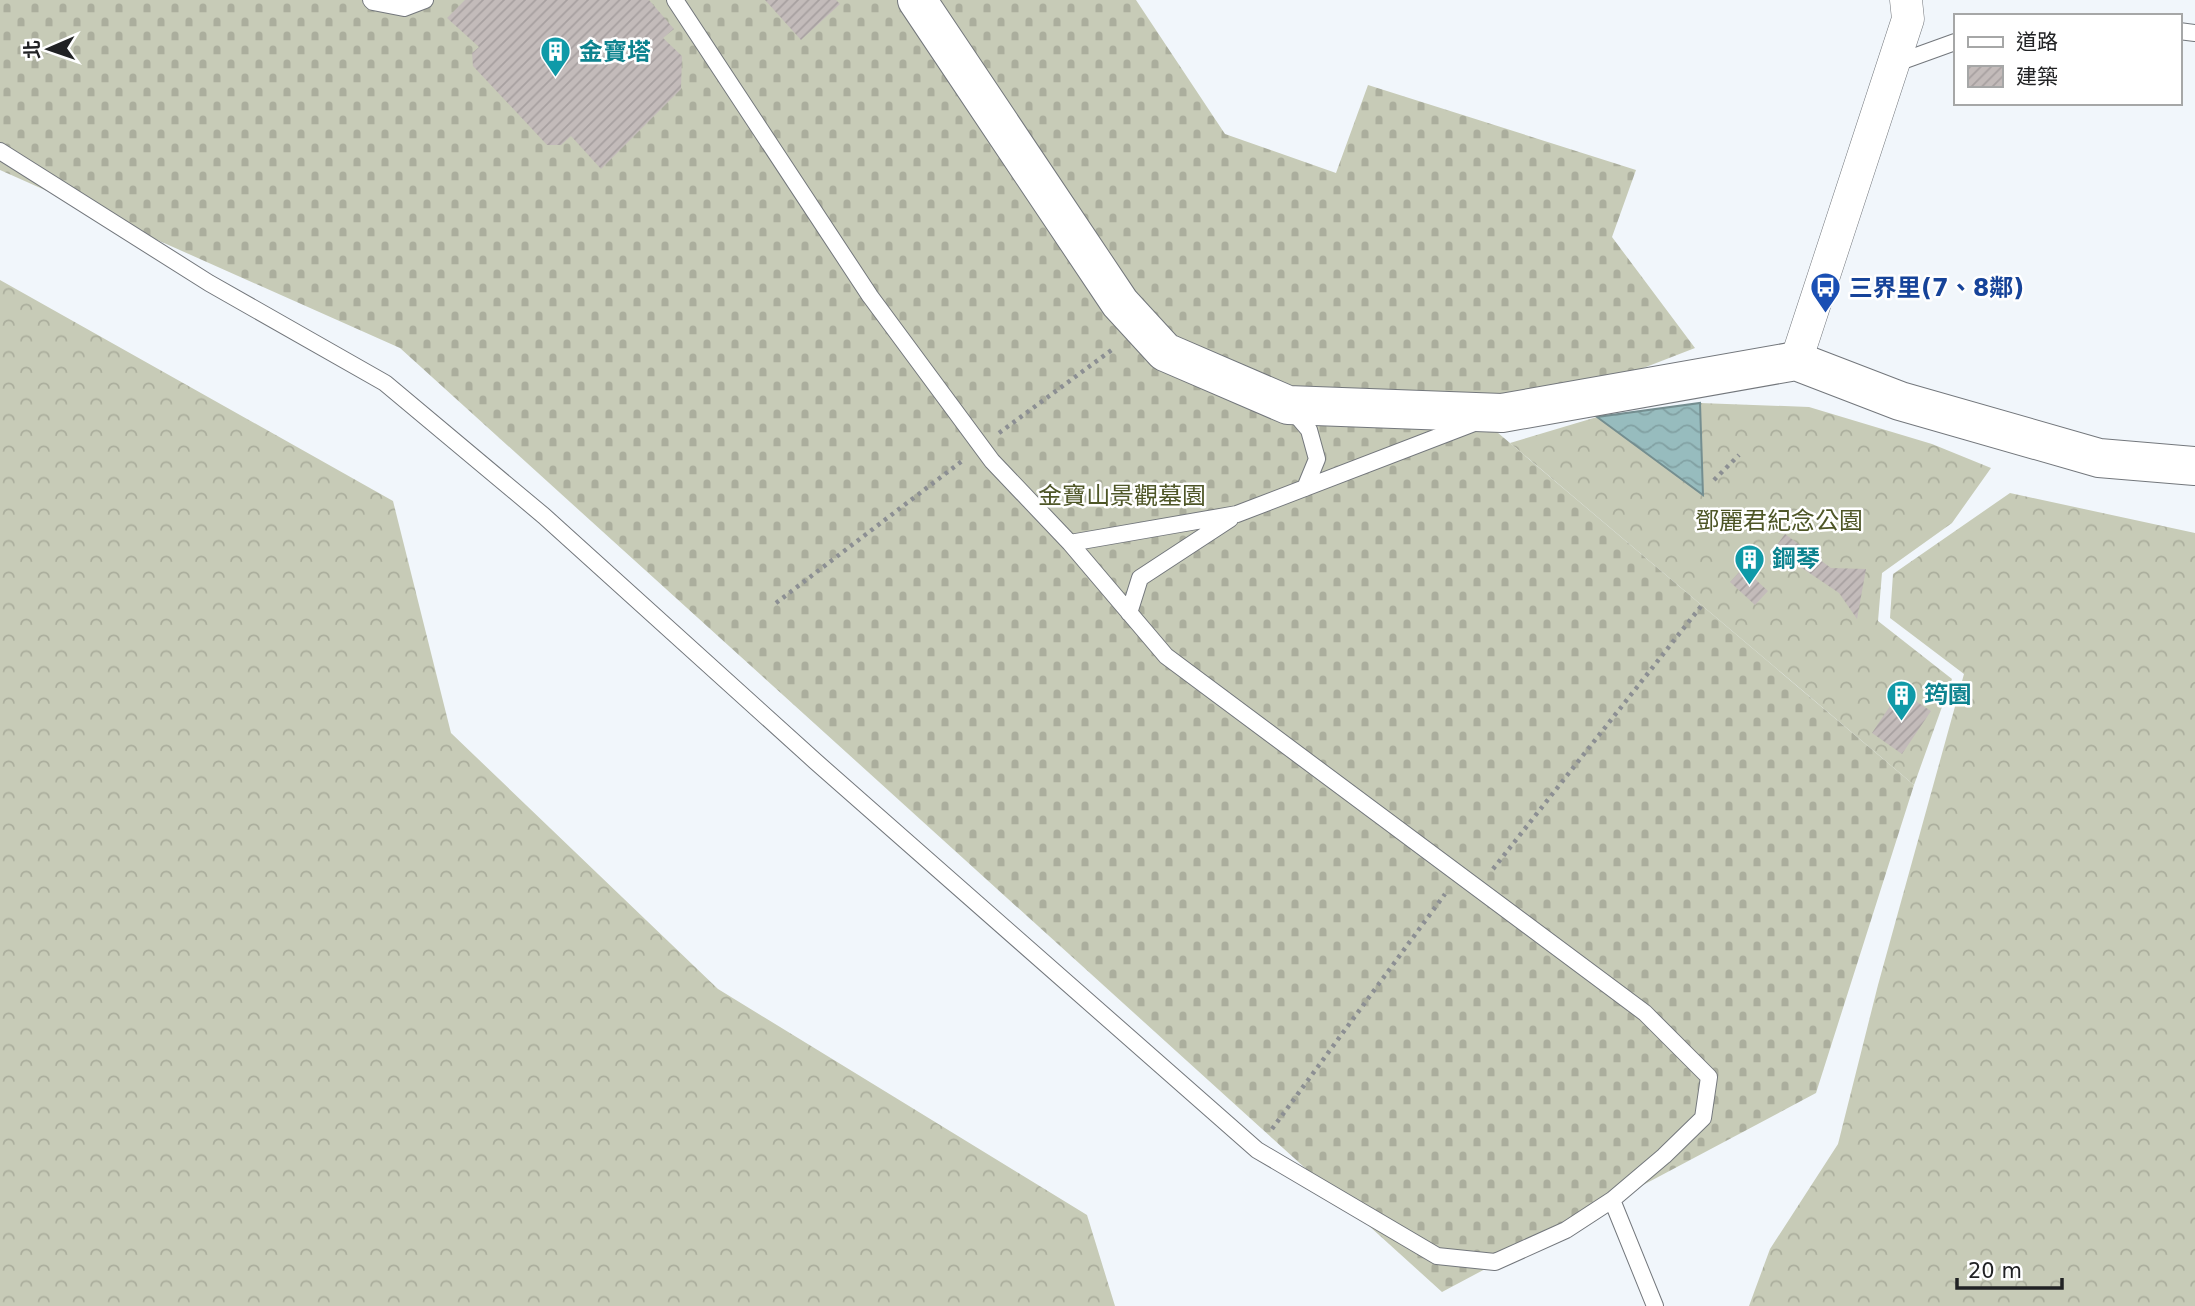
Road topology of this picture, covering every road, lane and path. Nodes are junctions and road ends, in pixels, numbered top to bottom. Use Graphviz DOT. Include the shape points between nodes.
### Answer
graph roads {
  1 [pos="371,0"];
  2 [pos="425,0"];
  3 [pos="676,0"];
  4 [pos="916,0"];
  5 [pos="1906,0"];
  6 [pos="1954,42"];
  7 [pos="1894,64"];
  8 [pos="0,151"];
  9 [pos="1796,361"];
  10 [pos="1288,405"];
  11 [pos="1502,413"];
  12 [pos="1739,455"];
  13 [pos="2195,466"];
  14 [pos="1714,480"];
  15 [pos="1305,488"];
  16 [pos="1237,514"];
  17 [pos="1070,543"];
  18 [pos="1702,605"];
  19 [pos="1129,613"];
  20 [pos="1459,874"];
  21 [pos="1478,888"];
  22 [pos="1257,1150"];
  23 [pos="1612,1200"];
  24 [pos="1655,1306"];
  1 -- 2 [label="lane" via="404,8"];
  3 -- 17 [label="lane" via="870,296 992,461"];
  4 -- 10 [label="street" via="1120,303 1165,352"];
  5 -- 7 [label="street" via="1908,19"];
  6 -- 7 [label="lane"];
  7 -- 9 [label="street"];
  8 -- 22 [label="lane" via="209,283 385,383 544,516"];
  9 -- 11 [label="street"];
  9 -- 13 [label="street" via="1899,401 2099,458"];
  10 -- 11 [label="street"];
  10 -- 15 [label="lane" via="1310,430 1317,459"];
  11 -- 15 [label="lane"];
  12 -- 14 [label="path"];
  15 -- 16 [label="lane"];
  16 -- 17 [label="lane"];
  16 -- 19 [label="lane" via="1140,578"];
  17 -- 19 [label="lane"];
  18 -- 21 [label="path"];
  19 -- 20 [label="lane" via="1166,656"];
  20 -- 21 [label="lane"];
  20 -- 22 [label="path"];
  21 -- 23 [label="lane" via="1645,1013 1709,1077 1703,1118"];
  22 -- 23 [label="lane" via="1437,1256 1494,1262 1566,1230"];
  23 -- 24 [label="lane"];
}
